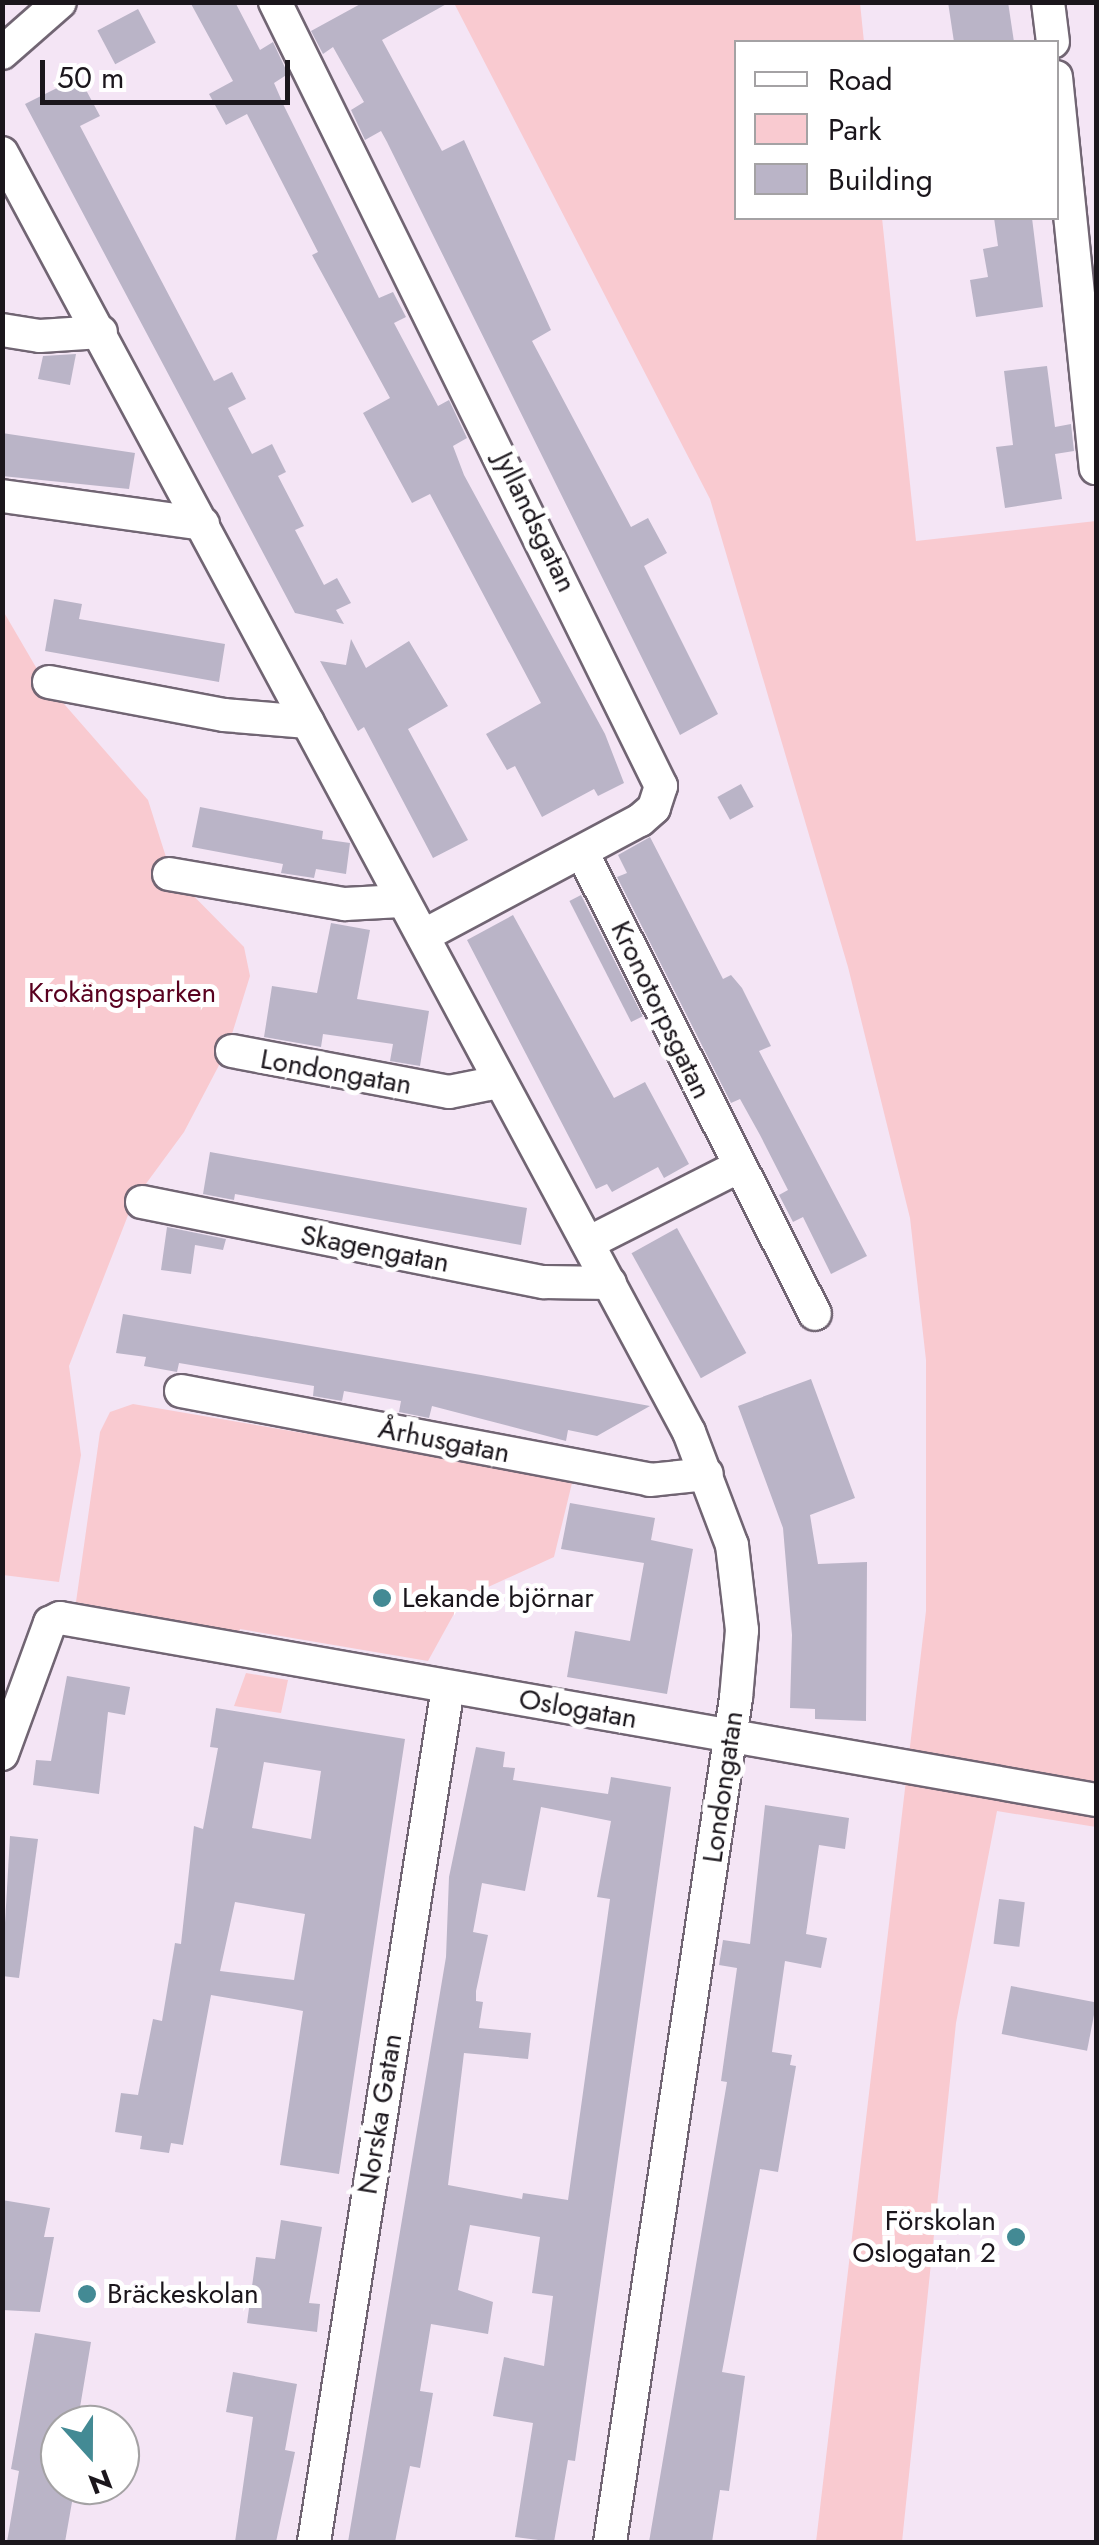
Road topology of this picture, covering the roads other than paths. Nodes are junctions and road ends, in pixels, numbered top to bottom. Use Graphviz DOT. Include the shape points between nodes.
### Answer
graph roads {
  1 [pos="60,2"];
  2 [pos="275,2"];
  3 [pos="1048,2"];
  4 [pos="1052,40"];
  5 [pos="2,53"];
  6 [pos="1059,98"];
  7 [pos="2,153"];
  8 [pos="1091,327"];
  9 [pos="2,330"];
  10 [pos="101,332"];
  11 [pos="1096,468"];
  12 [pos="2,496"];
  13 [pos="204,524"];
  14 [pos="49,682"];
  15 [pos="308,722"];
  16 [pos="583,854"];
  17 [pos="169,874"];
  18 [pos="401,900"];
  19 [pos="423,936"];
  20 [pos="232,1052"];
  21 [pos="500,1082"];
  22 [pos="738,1167"];
  23 [pos="142,1202"];
  24 [pos="588,1244"];
  25 [pos="610,1283"];
  26 [pos="814,1314"];
  27 [pos="180,1391"];
  28 [pos="708,1474"];
  29 [pos="448,1687"];
  30 [pos="730,1734"];
  31 [pos="2,1754"];
  32 [pos="1096,1800"];
  33 [pos="314,2542"];
  34 [pos="610,2542"];
  1 -- 5 [label="street"];
  2 -- 16 [label="street, Jyllandsgatan" via="656,770 654,808"];
  3 -- 4 [label="street"];
  6 -- 8 [label="street"];
  7 -- 10 [label="street, Londongatan"];
  8 -- 11 [label="street"];
  9 -- 10 [label="street" via="40,336"];
  10 -- 13 [label="street, Londongatan"];
  12 -- 13 [label="street"];
  13 -- 15 [label="street, Londongatan"];
  14 -- 15 [label="street" via="224,715"];
  15 -- 18 [label="street, Londongatan"];
  16 -- 19 [label="street, Jyllandsgatan"];
  16 -- 22 [label="street, Kronotorpsgatan"];
  17 -- 18 [label="street" via="345,904"];
  18 -- 19 [label="street, Londongatan"];
  19 -- 21 [label="street, Londongatan"];
  20 -- 21 [label="street, Londongatan" via="449,1092"];
  21 -- 24 [label="street, Londongatan"];
  22 -- 24 [label="street"];
  22 -- 26 [label="street, Kronotorpsgatan"];
  23 -- 25 [label="street, Skagengatan" via="544,1282"];
  24 -- 25 [label="street, Londongatan"];
  25 -- 28 [label="street, Londongatan"];
  27 -- 28 [label="street, Århusgatan" via="650,1480"];
  28 -- 30 [label="street, Londongatan" via="739,1581 742,1630"];
  29 -- 30 [label="street, Oslogatan"];
  29 -- 31 [label="street, Oslogatan" via="60,1618 50,1623"];
  29 -- 33 [label="street, Norska Gatan"];
  30 -- 32 [label="street, Oslogatan"];
  30 -- 34 [label="street, Londongatan"];
}
